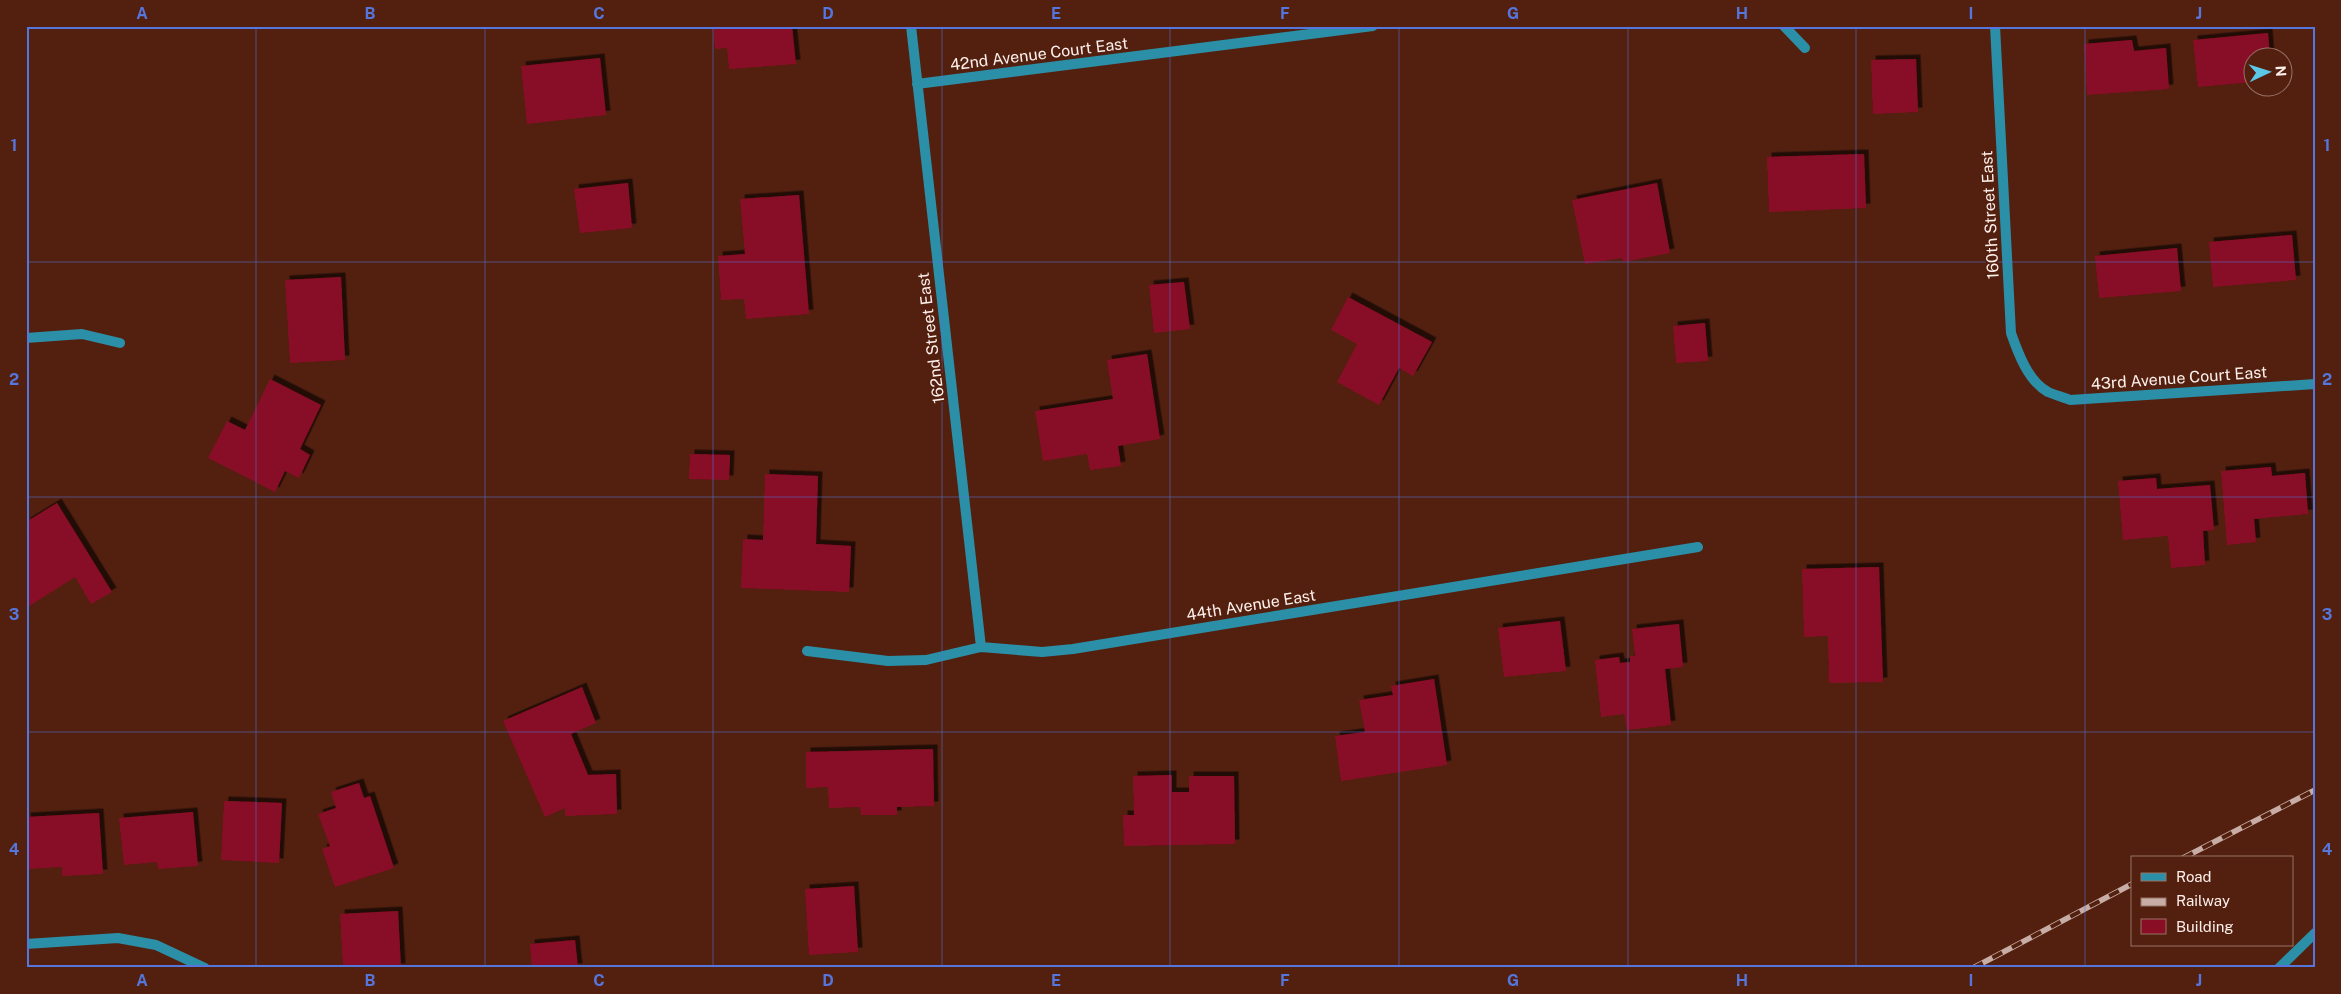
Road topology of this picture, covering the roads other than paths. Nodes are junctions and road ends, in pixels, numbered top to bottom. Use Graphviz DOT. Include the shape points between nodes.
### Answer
graph roads {
  1 [pos="911,26"];
  2 [pos="1373,26"];
  3 [pos="1784,26"];
  4 [pos="1995,26"];
  5 [pos="1805,48"];
  6 [pos="917,84"];
  7 [pos="26,338"];
  8 [pos="120,343"];
  9 [pos="2315,384"];
  10 [pos="2047,391"];
  11 [pos="1698,547"];
  12 [pos="981,647"];
  13 [pos="807,651"];
  14 [pos="2315,933"];
  15 [pos="26,944"];
  16 [pos="205,968"];
  17 [pos="2279,968"];
  1 -- 6 [label="street, 162nd Street East"];
  2 -- 6 [label="street, 42nd Avenue Court East"];
  3 -- 5 [label="street"];
  4 -- 10 [label="street, 160th Street East" via="2011,333 2018,353 2035,380"];
  6 -- 12 [label="street, 162nd Street East"];
  7 -- 8 [label="street" via="82,334"];
  9 -- 10 [label="street, 43rd Avenue Court East" via="2070,400"];
  11 -- 12 [label="street, 44th Avenue East" via="1073,649 1042,652"];
  12 -- 13 [label="street, 44th Avenue East" via="926,660 888,661"];
  14 -- 17 [label="street"];
  15 -- 16 [label="street" via="118,938 156,944"];
}
